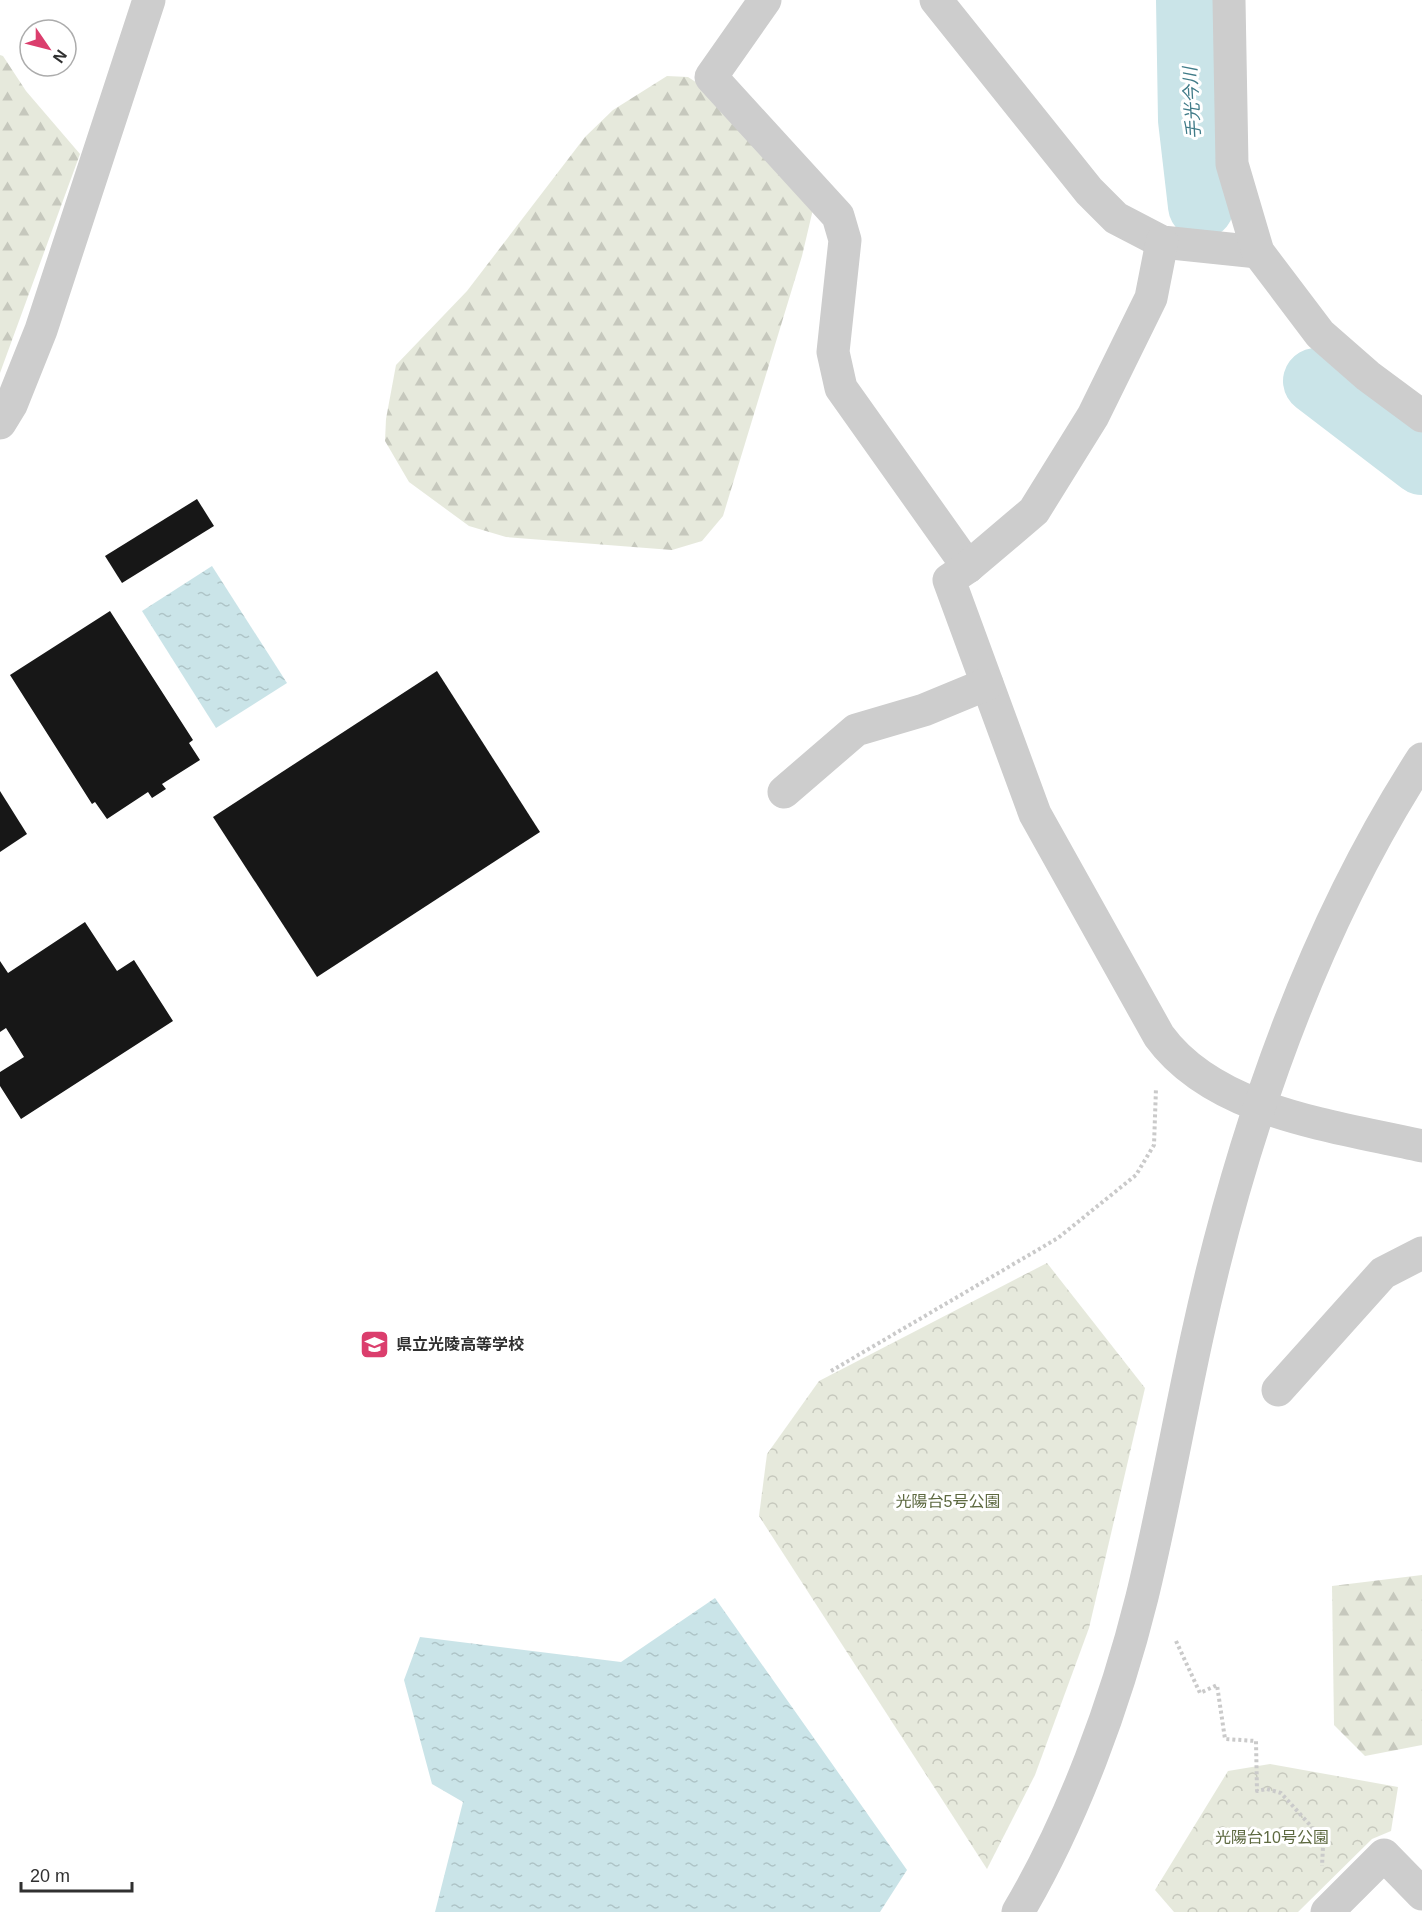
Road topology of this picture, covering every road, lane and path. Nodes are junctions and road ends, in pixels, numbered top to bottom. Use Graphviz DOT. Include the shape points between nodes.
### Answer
graph roads {
  1 [pos="149,0"];
  2 [pos="765,0"];
  3 [pos="936,0"];
  4 [pos="1229,0"];
  5 [pos="1162,242"];
  6 [pos="1258,252"];
  7 [pos="1422,416"];
  8 [pos="0,423"];
  9 [pos="968,567"];
  10 [pos="987,684"];
  11 [pos="1422,759"];
  12 [pos="784,792"];
  13 [pos="1159,1036"];
  14 [pos="1258,1107"];
  15 [pos="1422,1146"];
  16 [pos="1422,1253"];
  17 [pos="831,1371"];
  18 [pos="1278,1390"];
  19 [pos="1176,1641"];
  20 [pos="1422,1894"];
  21 [pos="1336,1903"];
  22 [pos="1018,1912"];
  1 -- 8 [label="street" via="41,330"];
  2 -- 9 [label="street" via="711,77 838,216 845,240 832,352 841,388"];
  3 -- 5 [label="street" via="1089,191 1116,218"];
  4 -- 6 [label="street" via="1232,164"];
  5 -- 6 [label="street"];
  5 -- 9 [label="street" via="1151,298 1094,416 1034,511"];
  6 -- 7 [label="street" via="1320,333 1368,376"];
  9 -- 10 [label="street" via="949,580"];
  10 -- 12 [label="street" via="924,710 856,730"];
  10 -- 13 [label="street" via="1035,814"];
  11 -- 14 [label="street" via="1347,893 1297,1000"];
  13 -- 14 [label="street" via="1173,1055"];
  13 -- 17 [label="path" via="1154,1144 1136,1175 1058,1238"];
  14 -- 15 [label="street"];
  14 -- 22 [label="street" via="1197,1335 1132,1633 1083,1776"];
  16 -- 18 [label="street" via="1383,1273"];
  19 -- 21 [label="path" via="1200,1693 1216,1684 1225,1739 1256,1741 1257,1791 1281,1793 1310,1825 1323,1847 1322,1869"];
  20 -- 21 [label="street" via="1384,1855"];
}
